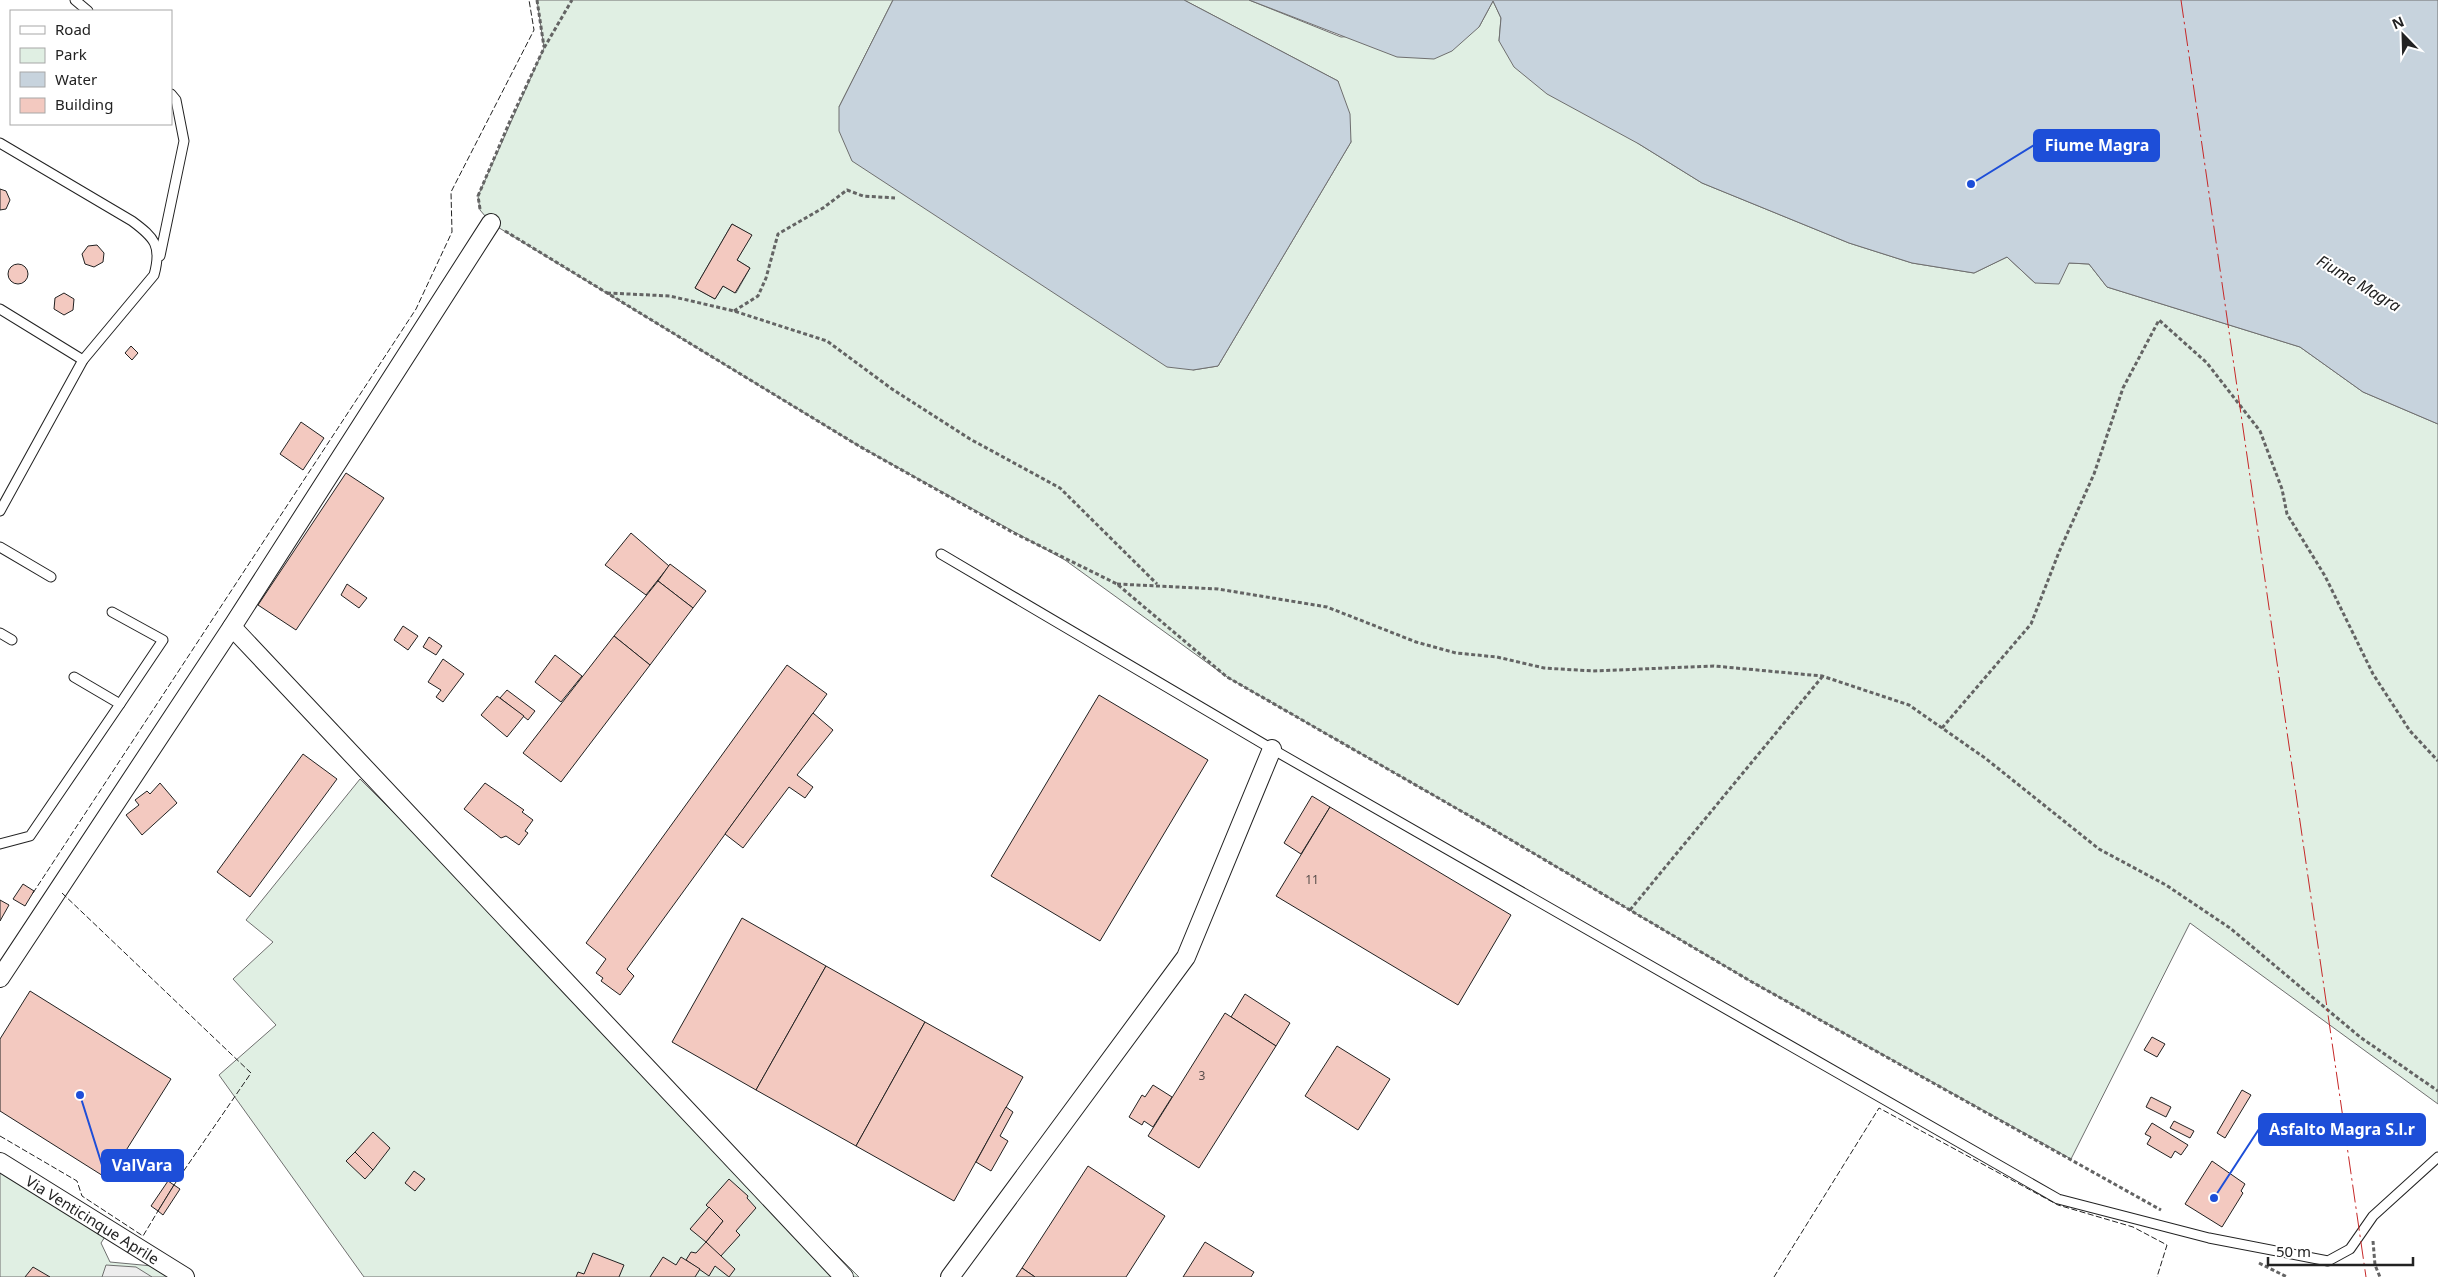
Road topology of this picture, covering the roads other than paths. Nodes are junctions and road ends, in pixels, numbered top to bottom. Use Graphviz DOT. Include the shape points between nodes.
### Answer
graph roads {
  1 [pos="75,0"];
  2 [pos="87,10"];
  3 [pos="172,95"];
  4 [pos="0,143"];
  5 [pos="491,223"];
  6 [pos="159,258"];
  7 [pos="0,309"];
  8 [pos="83,360"];
  9 [pos="0,511"];
  10 [pos="0,547"];
  11 [pos="941,554"];
  12 [pos="51,577"];
  13 [pos="112,612"];
  14 [pos="232,628"];
  15 [pos="0,633"];
  16 [pos="12,640"];
  17 [pos="74,677"];
  18 [pos="120,704"];
  19 [pos="1272,750"];
  20 [pos="0,844"];
  21 [pos="0,978"];
  22 [pos="2438,1157"];
  23 [pos="0,1162"];
  24 [pos="185,1277"];
  25 [pos="844,1277"];
  26 [pos="950,1277"];
  1 -- 2 [label="lane"];
  3 -- 6 [label="lane" via="176,100 184,141"];
  4 -- 6 [label="lane" via="132,221 152,236"];
  5 -- 14 [label="street"];
  6 -- 8 [label="lane" via="154,275"];
  7 -- 8 [label="lane"];
  8 -- 9 [label="lane"];
  10 -- 12 [label="lane"];
  11 -- 19 [label="lane"];
  13 -- 18 [label="lane" via="163,640"];
  14 -- 21 [label="street"];
  14 -- 25 [label="street"];
  15 -- 16 [label="lane"];
  17 -- 18 [label="lane"];
  18 -- 20 [label="lane" via="30,836"];
  19 -- 22 [label="lane" via="2058,1199 2210,1238 2328,1262 2350,1249 2373,1216"];
  19 -- 26 [label="street" via="1186,957"];
  23 -- 24 [label="street, Via Venticinque Aprile"];
}
